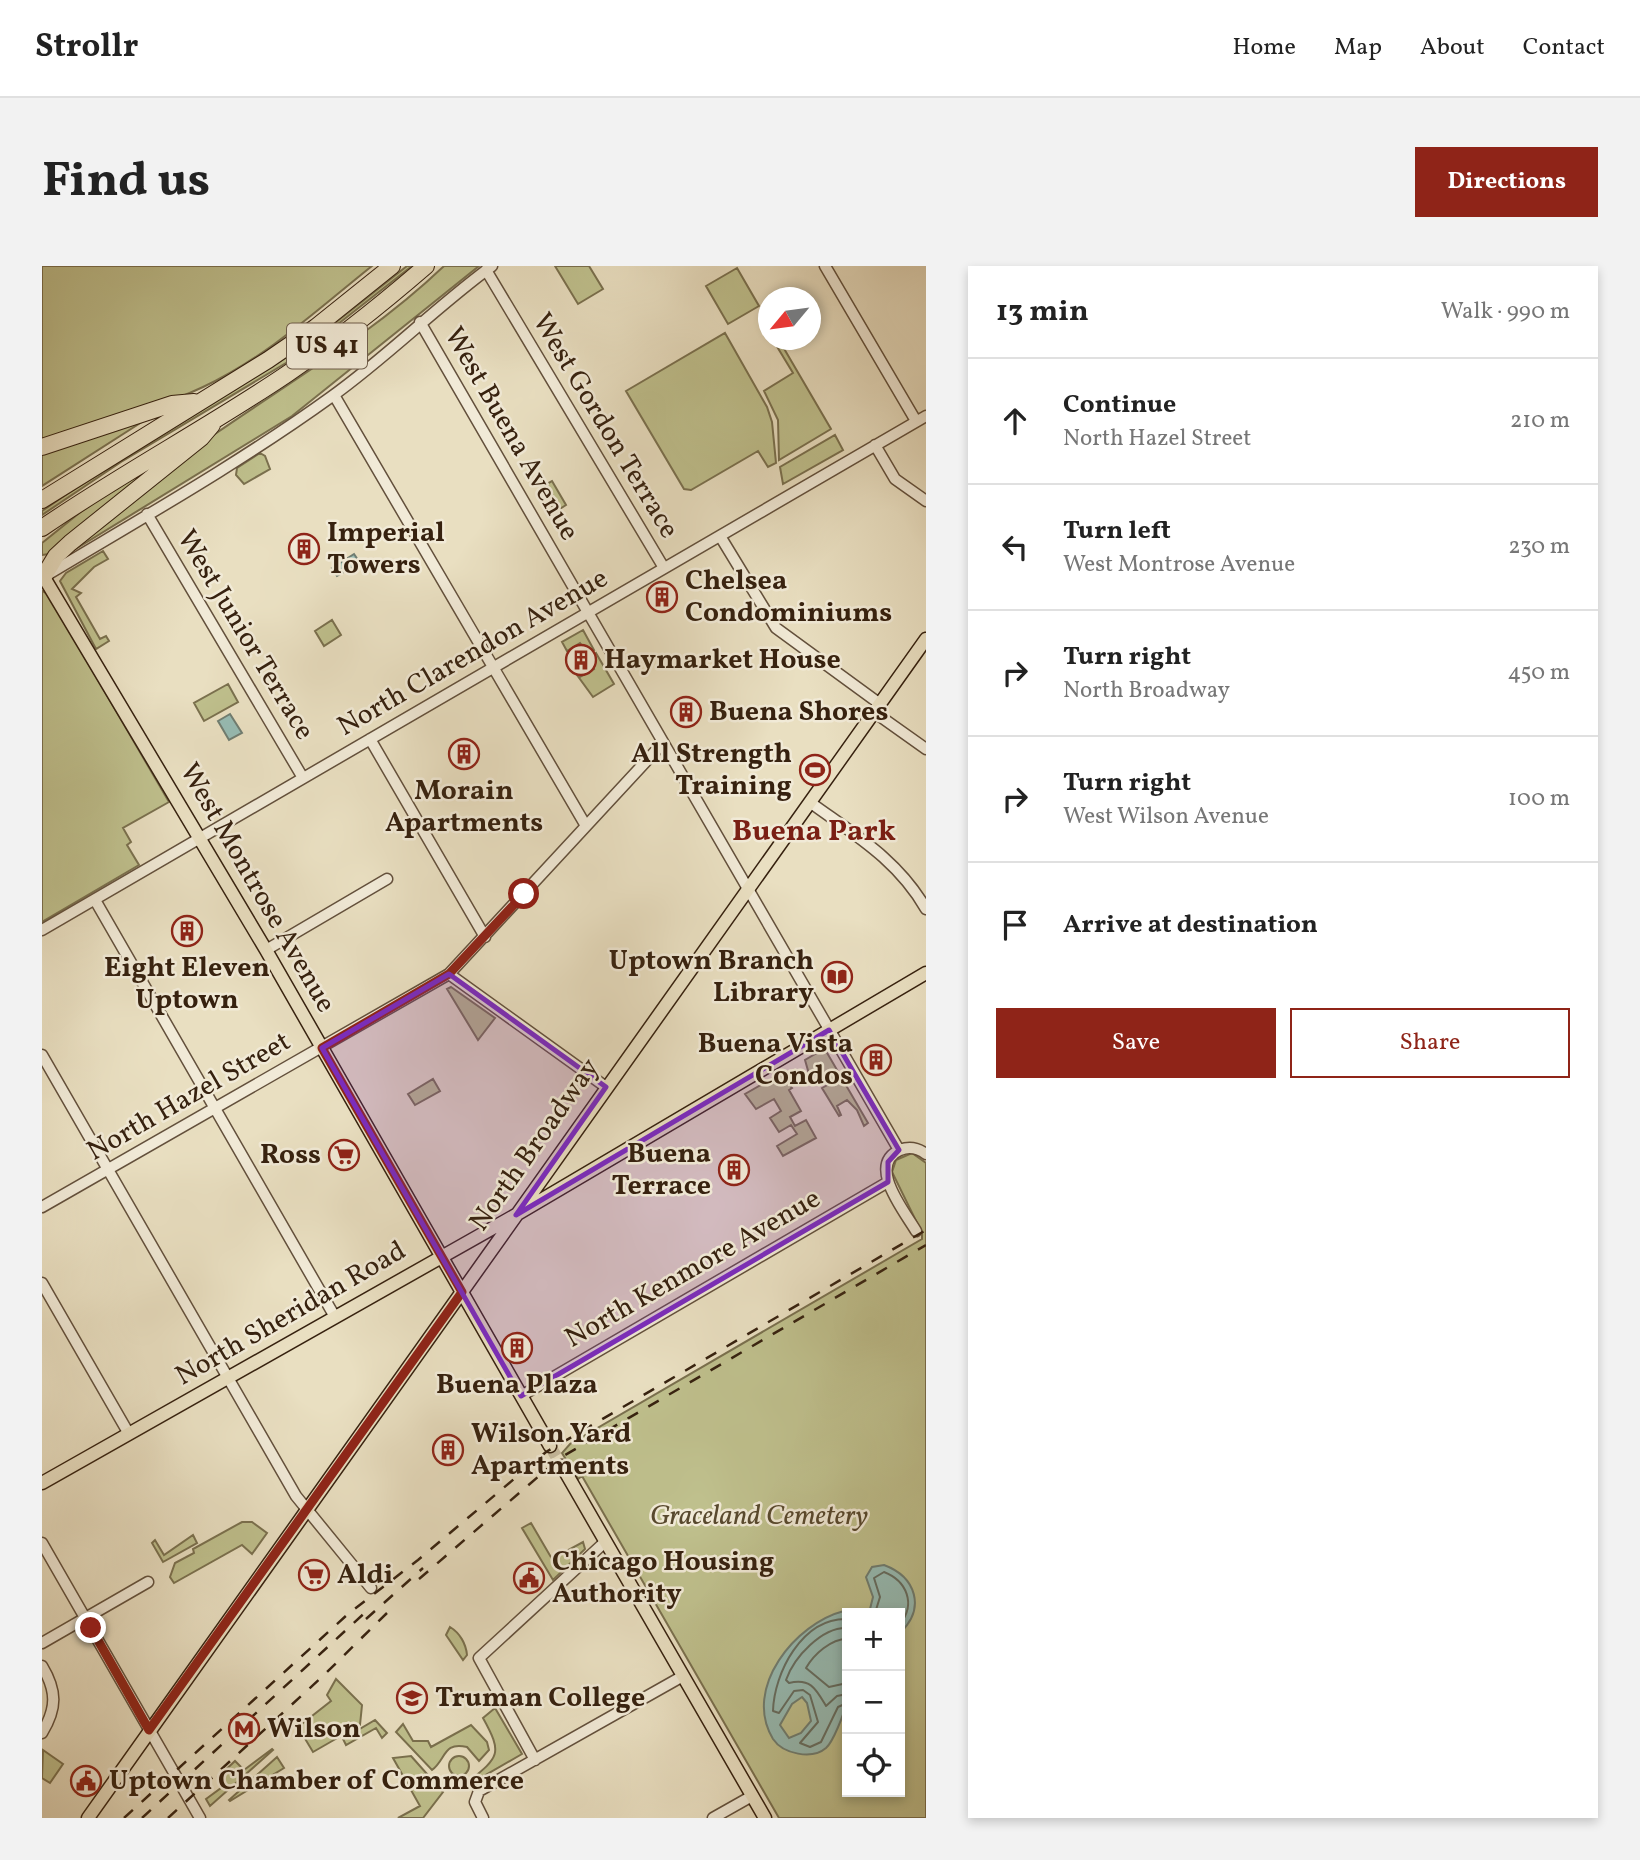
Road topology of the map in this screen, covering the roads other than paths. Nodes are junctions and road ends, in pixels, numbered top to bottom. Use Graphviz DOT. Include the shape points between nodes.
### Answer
graph roads {
  1 [pos="392,266"];
  2 [pos="426,266"];
  3 [pos="825,266"];
  4 [pos="489,268"];
  5 [pos="420,322"];
  6 [pos="334,395"];
  7 [pos="201,401"];
  8 [pos="220,415"];
  9 [pos="921,419"];
  10 [pos="875,445"];
  11 [pos="42,447"];
  12 [pos="42,500"];
  13 [pos="926,501"];
  14 [pos="147,514"];
  15 [pos="42,528"];
  16 [pos="720,536"];
  17 [pos="664,568"];
  18 [pos="43,576"];
  19 [pos="588,613"];
  20 [pos="926,639"];
  21 [pos="494,667"];
  22 [pos="877,708"];
  23 [pos="370,739"];
  24 [pos="663,743"];
  25 [pos="926,749"];
  26 [pos="303,778"];
  27 [pos="811,803"];
  28 [pos="586,825"];
  29 [pos="200,839"];
  30 [pos="387,880"];
  31 [pos="749,891"];
  32 [pos="95,900"];
  33 [pos="926,909"];
  34 [pos="42,930"];
  35 [pos="485,937"];
  36 [pos="266,950"];
  37 [pos="926,973"];
  38 [pos="449,974"];
  39 [pos="830,1030"];
  40 [pos="322,1048"];
  41 [pos="42,1055"];
  42 [pos="606,1087"];
  43 [pos="215,1109"];
  44 [pos="899,1150"];
  45 [pos="926,1154"];
  46 [pos="109,1169"];
  47 [pos="888,1182"];
  48 [pos="42,1207"];
  49 [pos="514,1216"];
  50 [pos="916,1231"];
  51 [pos="442,1257"];
  52 [pos="42,1283"];
  53 [pos="462,1292"];
  54 [pos="335,1317"];
  55 [pos="229,1377"];
  56 [pos="521,1396"];
  57 [pos="129,1434"];
  58 [pos="550,1446"];
  59 [pos="562,1466"];
  60 [pos="42,1483"];
  61 [pos="306,1510"];
  62 [pos="605,1542"];
  63 [pos="42,1543"];
  64 [pos="148,1583"];
  65 [pos="371,1588"];
  66 [pos="85,1618"];
  67 [pos="42,1643"];
  68 [pos="42,1666"];
  69 [pos="683,1676"];
  70 [pos="149,1730"];
  71 [pos="42,1733"];
  72 [pos="535,1760"];
  73 [pos="752,1796"];
  74 [pos="88,1818"];
  75 [pos="200,1818"];
  76 [pos="483,1818"];
  77 [pos="713,1818"];
  78 [pos="765,1818"];
  1 -- 7 [label="highway, US 41" via="316,327"];
  2 -- 8 [label="highway, US 41" via="316,354"];
  3 -- 9 [label="street"];
  4 -- 5 [label="street"];
  4 -- 17 [label="street, West Gordon Terrace"];
  5 -- 6 [label="street"];
  5 -- 19 [label="street, West Buena Avenue"];
  6 -- 14 [label="street"];
  6 -- 21 [label="street"];
  7 -- 11 [label="highway" via="172,404"];
  7 -- 12 [label="highway, US 41"];
  8 -- 15 [label="highway, US 41"];
  8 -- 18 [label="highway" via="201,439 70,543"];
  9 -- 10 [label="street, North Clarendon Avenue"];
  10 -- 13 [label="street" via="895,479"];
  10 -- 16 [label="street, North Clarendon Avenue"];
  14 -- 18 [label="street"];
  14 -- 26 [label="street, West Junior Terrace"];
  16 -- 17 [label="street, North Clarendon Avenue"];
  16 -- 22 [label="street" via="776,628"];
  17 -- 19 [label="street, North Clarendon Avenue"];
  18 -- 29 [label="main road, West Montrose Avenue"];
  19 -- 21 [label="street, North Clarendon Avenue"];
  19 -- 24 [label="street, West Buena Avenue"];
  20 -- 22 [label="main road, North Broadway"];
  21 -- 23 [label="street, North Clarendon Avenue"];
  21 -- 28 [label="street"];
  22 -- 25 [label="street"];
  22 -- 27 [label="main road, North Broadway"];
  23 -- 26 [label="street, North Clarendon Avenue"];
  23 -- 35 [label="street"];
  24 -- 28 [label="street, North Hazel Street"];
  24 -- 31 [label="street, West Buena Avenue"];
  26 -- 29 [label="street, North Clarendon Avenue"];
  27 -- 31 [label="main road, North Broadway"];
  27 -- 33 [label="street" via="887,858"];
  28 -- 35 [label="street, North Hazel Street"];
  29 -- 32 [label="street, North Clarendon Avenue"];
  29 -- 36 [label="main road, West Montrose Avenue"];
  30 -- 36 [label="street"];
  31 -- 39 [label="street, West Buena Avenue"];
  31 -- 42 [label="main road, North Broadway"];
  32 -- 34 [label="street, North Clarendon Avenue"];
  32 -- 43 [label="street"];
  35 -- 38 [label="street, North Hazel Street"];
  36 -- 40 [label="main road, West Montrose Avenue"];
  37 -- 39 [label="main road, North Sheridan Road"];
  38 -- 40 [label="street, North Hazel Street"];
  38 -- 42 [label="street"];
  39 -- 44 [label="street, West Buena Avenue"];
  39 -- 49 [label="main road, North Sheridan Road"];
  40 -- 43 [label="street, North Hazel Street"];
  40 -- 51 [label="main road, West Montrose Avenue"];
  41 -- 46 [label="street"];
  42 -- 49 [label="main road, North Broadway"];
  43 -- 46 [label="street, North Hazel Street"];
  43 -- 54 [label="street"];
  44 -- 45 [label="street" via="913,1148"];
  44 -- 47 [label="street" via="888,1162"];
  46 -- 48 [label="street, North Hazel Street"];
  46 -- 55 [label="street"];
  47 -- 50 [label="street"];
  47 -- 56 [label="street, North Kenmore Avenue"];
  49 -- 51 [label="main road, North Sheridan Road"];
  49 -- 53 [label="main road, North Broadway"];
  51 -- 53 [label="main road, West Montrose Avenue"];
  51 -- 54 [label="main road, North Sheridan Road"];
  52 -- 57 [label="street"];
  53 -- 56 [label="main road, West Montrose Avenue"];
  53 -- 61 [label="main road, North Broadway"];
  54 -- 55 [label="main road, North Sheridan Road"];
  55 -- 57 [label="main road, North Sheridan Road"];
  55 -- 61 [label="street"];
  56 -- 58 [label="main road, West Montrose Avenue"];
  57 -- 60 [label="main road, North Sheridan Road"];
  59 -- 62 [label="main road"];
  61 -- 65 [label="street"];
  61 -- 70 [label="main road, North Broadway"];
  62 -- 69 [label="main road"];
  62 -- 72 [label="street" via="479,1658"];
  63 -- 66 [label="street"];
  64 -- 66 [label="street"];
  66 -- 67 [label="street"];
  66 -- 70 [label="street"];
  68 -- 71 [label="street" via="55,1692 54,1709"];
  69 -- 72 [label="street"];
  69 -- 73 [label="main road"];
  70 -- 74 [label="main road, North Broadway"];
  70 -- 75 [label="street"];
  72 -- 76 [label="street" via="479,1791 475,1797"];
  73 -- 77 [label="street"];
  73 -- 78 [label="main road"];
}
